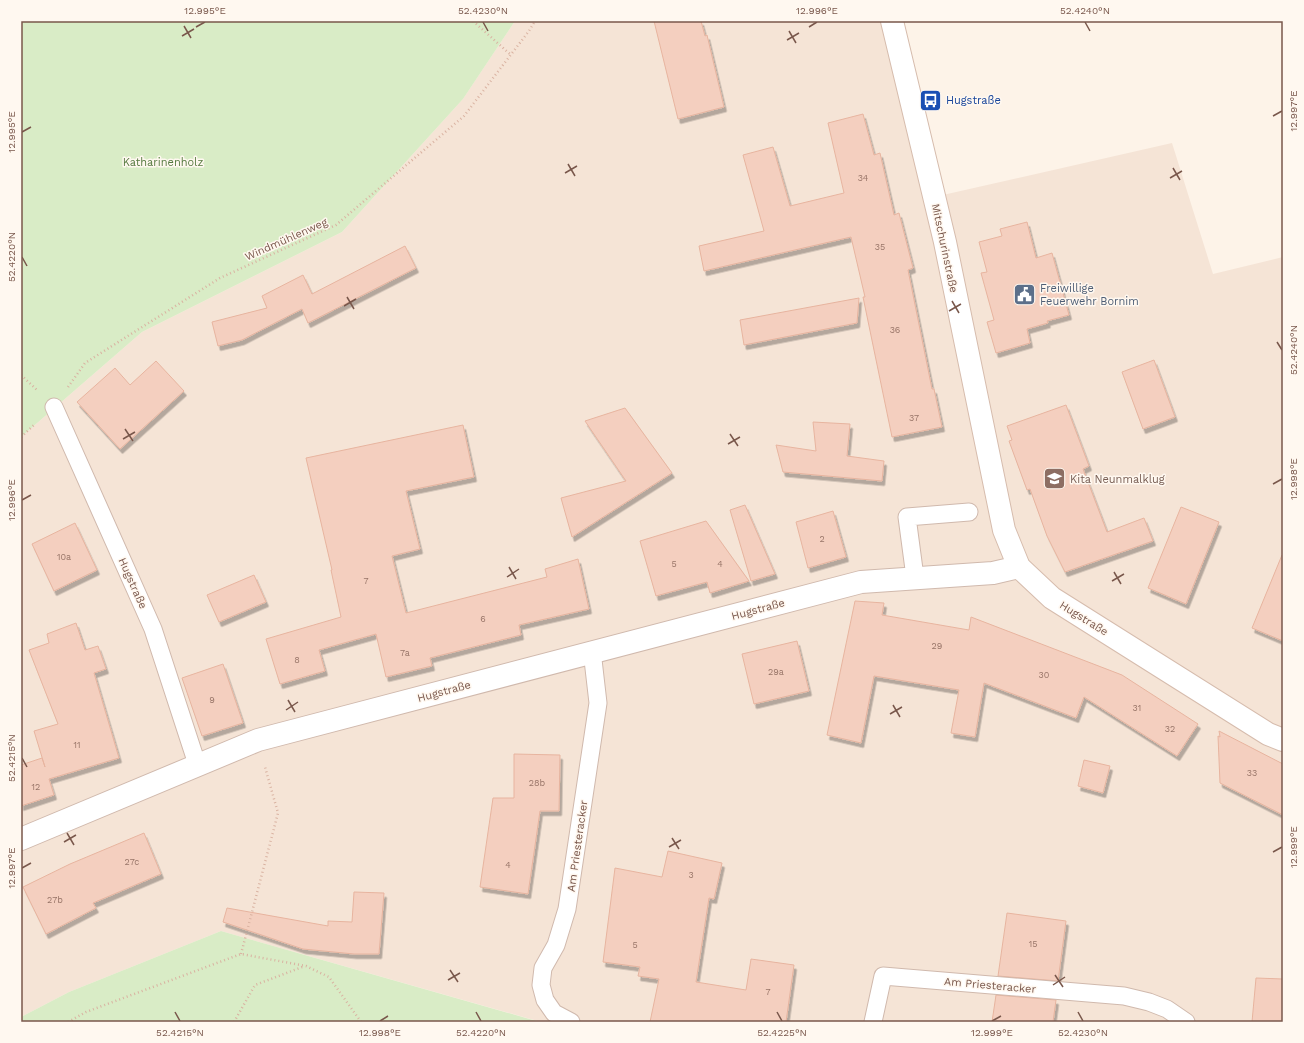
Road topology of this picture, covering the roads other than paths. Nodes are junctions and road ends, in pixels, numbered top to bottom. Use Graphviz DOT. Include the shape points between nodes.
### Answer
graph roads {
  1 [pos="892,21"];
  2 [pos="54,407"];
  3 [pos="969,512"];
  4 [pos="1019,568"];
  5 [pos="915,577"];
  6 [pos="592,652"];
  7 [pos="1283,740"];
  8 [pos="197,764"];
  9 [pos="21,839"];
  10 [pos="571,1022"];
  11 [pos="873,1022"];
  12 [pos="1186,1022"];
  1 -- 4 [label="street, Mitschurinstraße" via="945,242 1004,530"];
  2 -- 8 [label="lane, Hugstraße" via="153,629"];
  3 -- 5 [label="lane" via="907,517"];
  4 -- 5 [label="street, Hugstraße" via="993,573"];
  4 -- 7 [label="street, Hugstraße" via="1052,598 1268,734"];
  5 -- 6 [label="street, Hugstraße" via="861,582"];
  6 -- 8 [label="street, Hugstraße" via="258,740"];
  6 -- 10 [label="lane, Am Priesteracker" via="598,703 568,902 556,945 543,968 541,985 545,1000 554,1013"];
  8 -- 9 [label="street, Hugstraße"];
  11 -- 12 [label="lane, Am Priesteracker" via="883,976 1124,996 1167,1009"];
}
